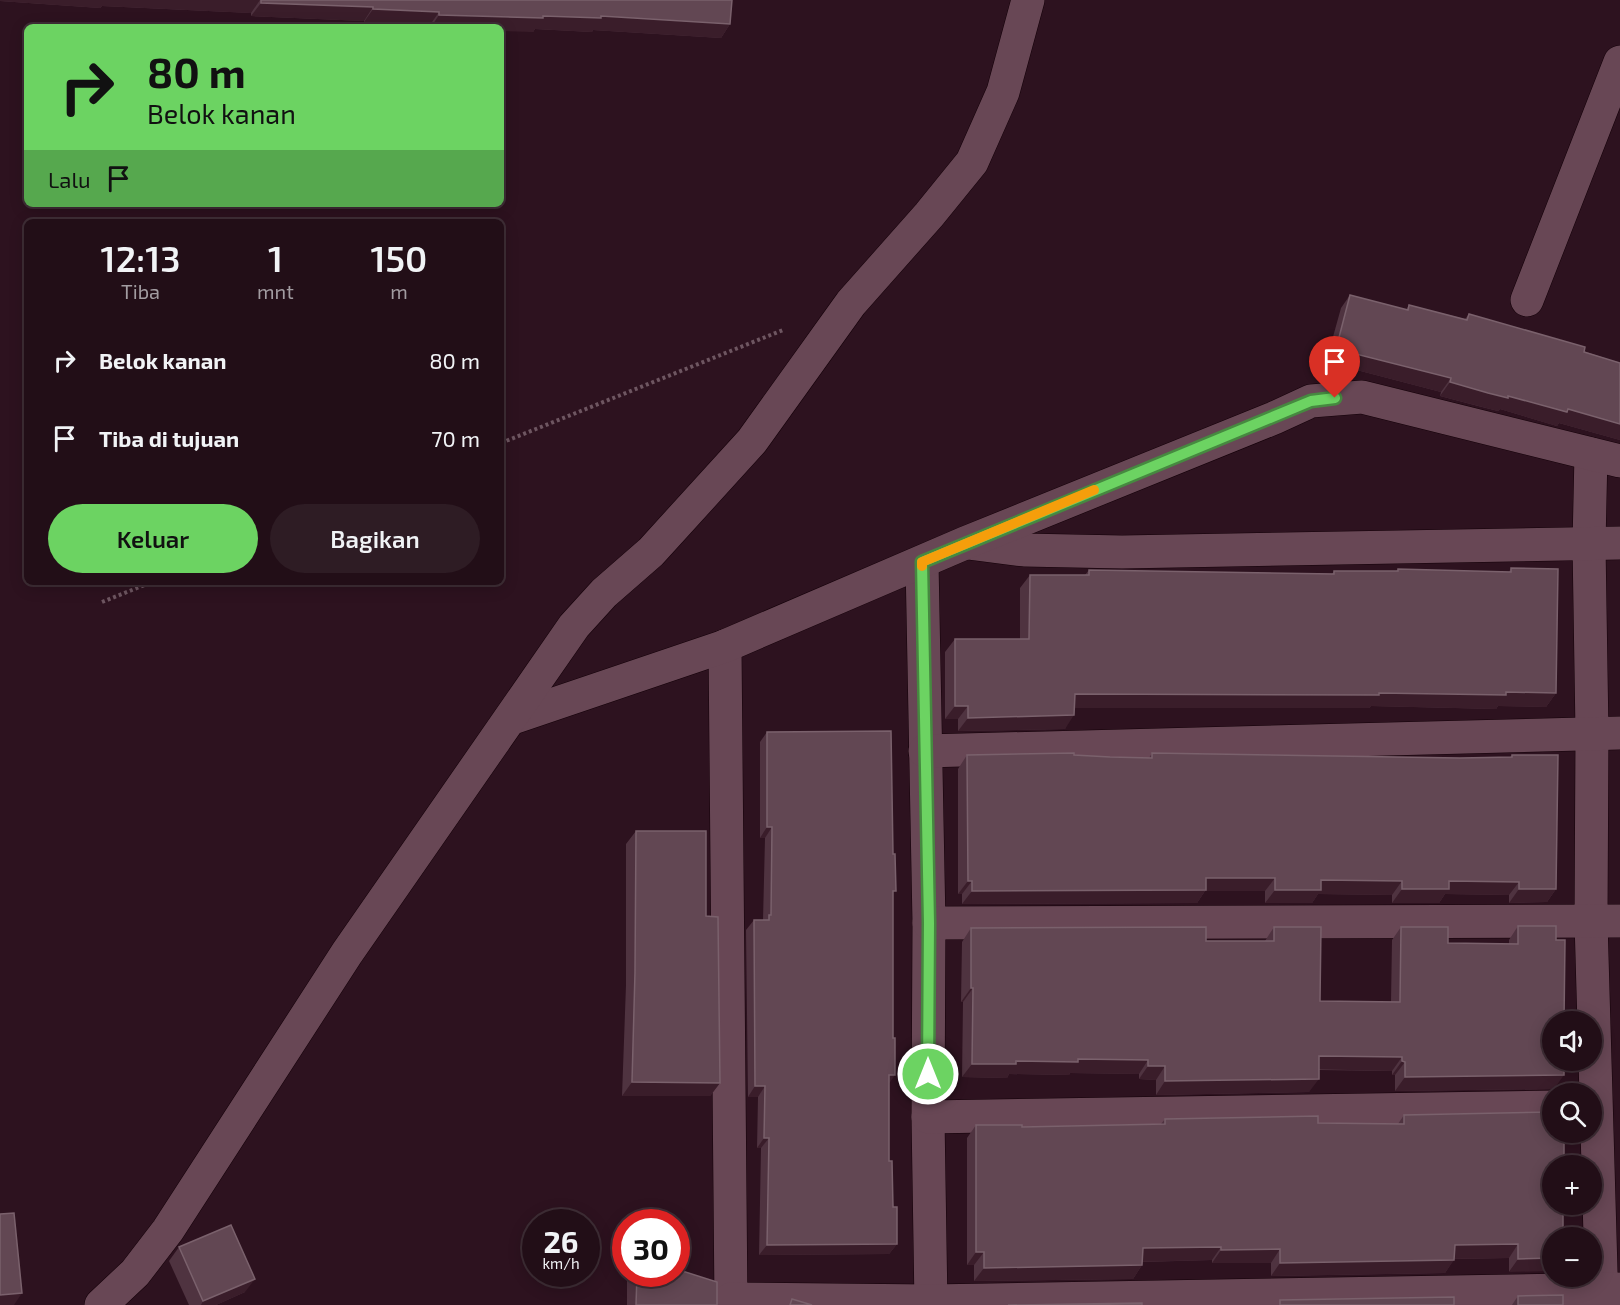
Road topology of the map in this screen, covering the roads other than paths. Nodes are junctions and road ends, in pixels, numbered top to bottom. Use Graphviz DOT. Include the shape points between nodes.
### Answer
graph roads {
  1 [pos="1028,0"];
  2 [pos="1620,62"];
  3 [pos="1527,300"];
  4 [pos="1606,457"];
  5 [pos="965,543"];
  6 [pos="1605,544"];
  7 [pos="922,562"];
  8 [pos="725,646"];
  9 [pos="510,719"];
  10 [pos="1606,733"];
  11 [pos="925,751"];
  12 [pos="1606,921"];
  13 [pos="929,923"];
  14 [pos="1603,1106"];
  15 [pos="1542,1107"];
  16 [pos="928,1117"];
  17 [pos="1608,1294"];
  18 [pos="731,1302"];
  19 [pos="931,1303"];
  20 [pos="101,1305"];
  1 -- 9 [label="street" via="1003,92 972,162 851,303 752,441 651,552 604,593 574,626"];
  2 -- 3 [label="street"];
  4 -- 5 [label="street" via="1362,397 1311,401"];
  4 -- 6 [label="street"];
  5 -- 6 [label="street" via="1024,550 1122,552"];
  5 -- 7 [label="street"];
  6 -- 10 [label="street"];
  7 -- 8 [label="street"];
  7 -- 11 [label="street"];
  8 -- 9 [label="street"];
  8 -- 18 [label="street"];
  9 -- 20 [label="street" via="347,953 168,1230 135,1273"];
  10 -- 11 [label="street"];
  10 -- 12 [label="street"];
  11 -- 13 [label="street"];
  12 -- 13 [label="street"];
  12 -- 14 [label="street"];
  13 -- 16 [label="street"];
  14 -- 17 [label="street"];
  15 -- 16 [label="street"];
  16 -- 19 [label="street"];
  17 -- 19 [label="street"];
  18 -- 19 [label="street"];
}
